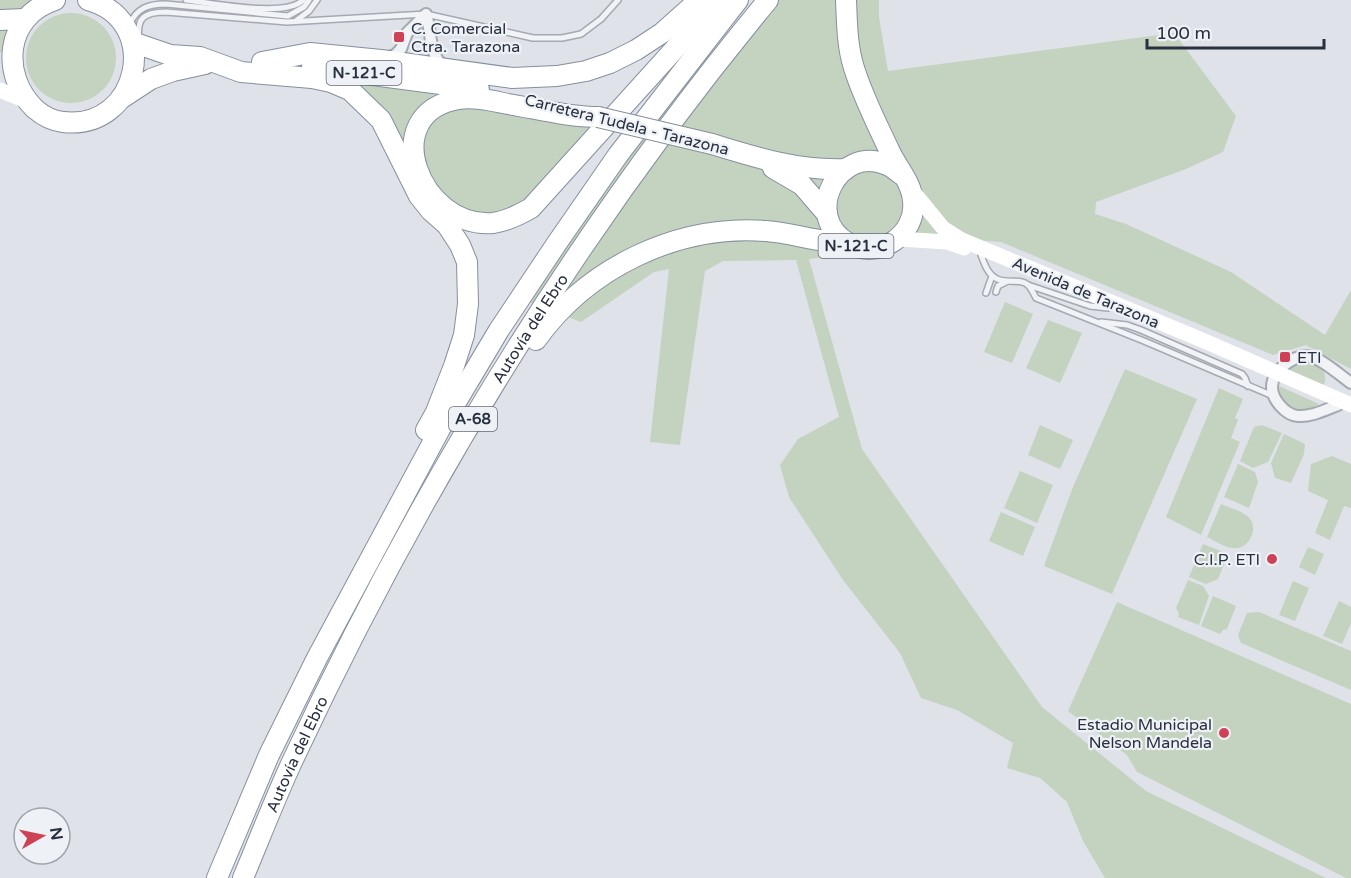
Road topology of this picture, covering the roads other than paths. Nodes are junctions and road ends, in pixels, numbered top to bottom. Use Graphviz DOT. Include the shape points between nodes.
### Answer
graph roads {
  1 [pos="56,0"];
  2 [pos="186,0"];
  3 [pos="303,0"];
  4 [pos="309,0"];
  5 [pos="317,0"];
  6 [pos="618,0"];
  7 [pos="699,0"];
  8 [pos="719,0"];
  9 [pos="738,0"];
  10 [pos="768,0"];
  11 [pos="846,0"];
  12 [pos="98,1"];
  13 [pos="30,10"];
  14 [pos="426,15"];
  15 [pos="0,20"];
  16 [pos="287,22"];
  17 [pos="134,39"];
  18 [pos="5,57"];
  19 [pos="381,60"];
  20 [pos="210,62"];
  21 [pos="262,62"];
  22 [pos="444,67"];
  23 [pos="0,90"];
  24 [pos="511,95"];
  25 [pos="122,98"];
  26 [pos="24,100"];
  27 [pos="598,117"];
  28 [pos="757,158"];
  29 [pos="846,168"];
  30 [pos="907,182"];
  31 [pos="827,214"];
  32 [pos="899,239"];
  33 [pos="847,243"];
  34 [pos="981,255"];
  35 [pos="992,276"];
  36 [pos="1006,282"];
  37 [pos="1028,285"];
  38 [pos="996,292"];
  39 [pos="986,293"];
  40 [pos="1108,308"];
  41 [pos="1276,376"];
  42 [pos="1351,382"];
  43 [pos="1275,397"];
  44 [pos="1347,407"];
  45 [pos="432,491"];
  46 [pos="328,637"];
  47 [pos="217,878"];
  48 [pos="243,878"];
  1 -- 13 [label="highway"];
  2 -- 3 [label="lane" via="278,10"];
  4 -- 17 [label="lane" via="288,16 150,5 140,9"];
  5 -- 16 [label="lane" via="302,17"];
  6 -- 14 [label="lane" via="581,34 562,38 533,38"];
  7 -- 22 [label="highway" via="636,50 586,70 512,78"];
  8 -- 27 [label="highway" via="531,208 493,223 454,216 429,194 417,174 412,150 418,124 429,110 444,101 494,101"];
  9 -- 46 [label="highway, Autovía del Ebro / A-68" via="618,155 500,330 440,429"];
  10 -- 45 [label="highway, Autovía del Ebro / A-68" via="583,247 495,383"];
  11 -- 30 [label="highway" via="854,67"];
  12 -- 17 [label="highway, N-121-C" via="114,13"];
  13 -- 15 [label="highway"];
  13 -- 18 [label="highway"];
  14 -- 16 [label="lane"];
  14 -- 19 [label="street" via="407,33 401,49"];
  14 -- 22 [label="street" via="432,53"];
  16 -- 17 [label="lane" via="150,12 144,15"];
  17 -- 20 [label="highway, Carretera Tudela - Tarazona / N-121-C" via="170,55 200,57"];
  17 -- 25 [label="highway" via="135,62"];
  18 -- 26 [label="highway"];
  19 -- 21 [label="highway" via="310,53"];
  19 -- 22 [label="highway"];
  20 -- 21 [label="highway, Carretera Tudela - Tarazona / N-121-C"];
  20 -- 25 [label="highway, Carretera Tudela - Tarazona / N-121-C" via="151,79"];
  20 -- 46 [label="highway" via="241,72 312,78 350,90 381,120 418,196 447,225 467,262 468,304 454,366 436,412 340,594"];
  21 -- 24 [label="highway, Carretera Tudela - Tarazona / N-121-C"];
  22 -- 24 [label="highway" via="456,76 502,83"];
  23 -- 26 [label="main road"];
  24 -- 27 [label="highway, Carretera Tudela - Tarazona / N-121-C" via="574,107"];
  25 -- 26 [label="highway, N-121-C" via="106,113 85,122 62,122 41,114"];
  27 -- 28 [label="highway, Carretera Tudela - Tarazona / N-121-C, bridge"];
  28 -- 29 [label="highway, Carretera Tudela - Tarazona / N-121-C" via="802,168"];
  28 -- 31 [label="highway, Carretera Tudela - Tarazona / N-121-C" via="802,184"];
  29 -- 30 [label="highway, N-121-C" via="874,161 887,165"];
  29 -- 31 [label="highway, N-121-C" via="831,185 826,199"];
  30 -- 32 [label="highway, N-121-C" via="914,202 912,219"];
  30 -- 41 [label="main road, Avenida de Tarazona" via="943,228 962,240"];
  31 -- 33 [label="highway, N-121-C" via="833,229"];
  32 -- 33 [label="highway, N-121-C" via="878,249"];
  32 -- 34 [label="main road, Avenida de Tarazona" via="947,242"];
  33 -- 45 [label="highway" via="764,230 712,233 641,253 607,272 549,322 464,458"];
  34 -- 35 [label="lane, Avenida de Tarazona"];
  34 -- 40 [label="main road, Avenida de Tarazona"];
  35 -- 36 [label="lane, Avenida de Tarazona"];
  35 -- 39 [label="lane, Avenida de Tarazona"];
  36 -- 37 [label="lane, Avenida de Tarazona"];
  36 -- 38 [label="lane"];
  37 -- 40 [label="lane, Avenida de Tarazona" via="1090,306"];
  37 -- 43 [label="lane, Avenida de Tarazona" via="1036,298"];
  40 -- 41 [label="main road, Avenida de Tarazona"];
  41 -- 42 [label="street" via="1293,360 1308,356"];
  41 -- 43 [label="street" via="1272,386"];
  41 -- 44 [label="main road, Avenida de Tarazona"];
  43 -- 44 [label="street, Avenida de Tarazona" via="1282,409 1297,416"];
  45 -- 48 [label="highway, Autovía del Ebro / A-68" via="343,655"];
  46 -- 47 [label="highway, Autovía del Ebro / A-68" via="269,755"];
}
